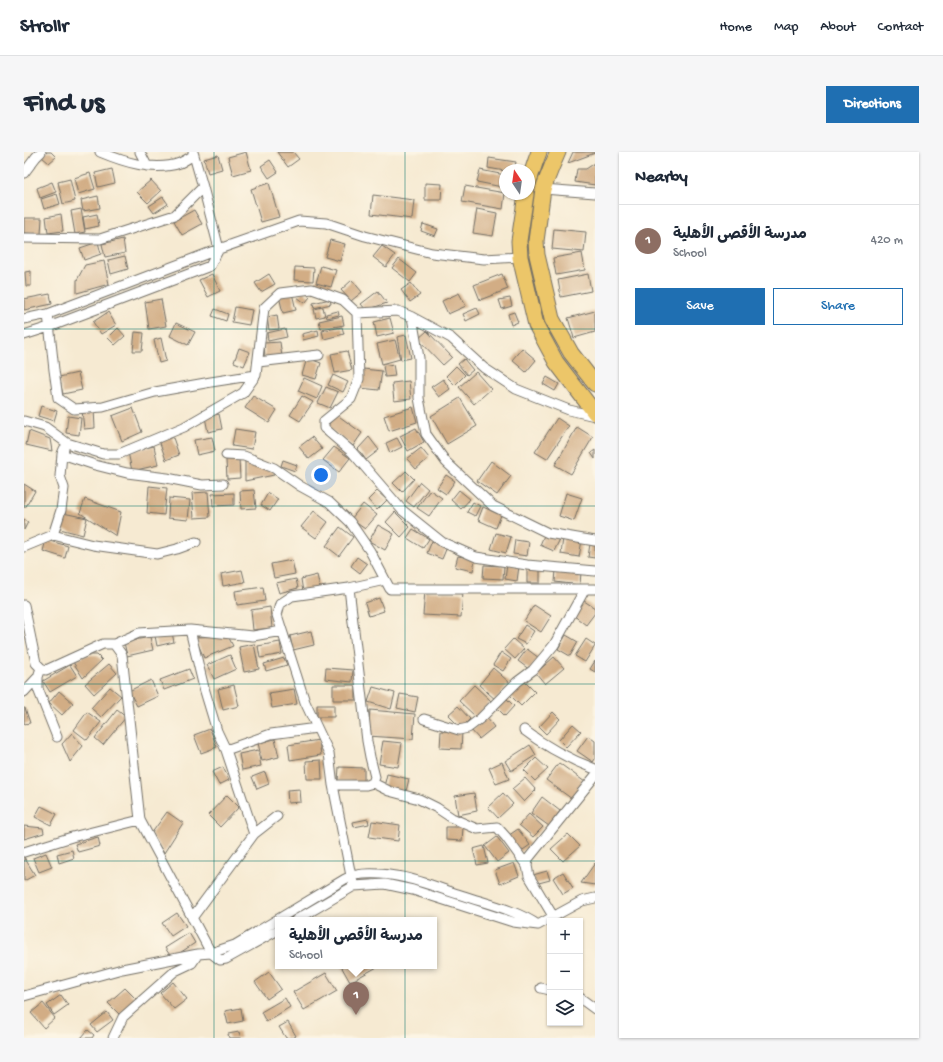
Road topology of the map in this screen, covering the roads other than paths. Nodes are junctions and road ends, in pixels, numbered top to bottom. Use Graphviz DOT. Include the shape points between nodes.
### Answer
graph roads {
  1 [pos="41,152"];
  2 [pos="100,152"];
  3 [pos="140,152"];
  4 [pos="539,152"];
  5 [pos="558,152"];
  6 [pos="193,154"];
  7 [pos="535,164"];
  8 [pos="147,166"];
  9 [pos="24,173"];
  10 [pos="203,187"];
  11 [pos="543,189"];
  12 [pos="595,193"];
  13 [pos="525,200"];
  14 [pos="24,238"];
  15 [pos="219,249"];
  16 [pos="520,257"];
  17 [pos="357,313"];
  18 [pos="48,314"];
  19 [pos="412,317"];
  20 [pos="24,319"];
  21 [pos="49,327"];
  22 [pos="24,335"];
  23 [pos="318,355"];
  24 [pos="258,362"];
  25 [pos="256,375"];
  26 [pos="595,384"];
  27 [pos="593,406"];
  28 [pos="24,421"];
  29 [pos="67,442"];
  30 [pos="62,454"];
  31 [pos="226,455"];
  32 [pos="223,484"];
  33 [pos="53,535"];
  34 [pos="595,541"];
  35 [pos="196,542"];
  36 [pos="24,548"];
  37 [pos="595,571"];
  38 [pos="385,580"];
  39 [pos="349,588"];
  40 [pos="585,589"];
  41 [pos="595,589"];
  42 [pos="24,605"];
  43 [pos="190,630"];
  44 [pos="282,631"];
  45 [pos="114,644"];
  46 [pos="40,673"];
  47 [pos="24,692"];
  48 [pos="424,720"];
  49 [pos="317,728"];
  50 [pos="524,730"];
  51 [pos="57,737"];
  52 [pos="226,750"];
  53 [pos="595,769"];
  54 [pos="595,776"];
  55 [pos="373,783"];
  56 [pos="333,785"];
  57 [pos="277,816"];
  58 [pos="140,820"];
  59 [pos="254,834"];
  60 [pos="24,852"];
  61 [pos="527,866"];
  62 [pos="351,876"];
  63 [pos="354,886"];
  64 [pos="595,898"];
  65 [pos="553,916"];
  66 [pos="283,917"];
  67 [pos="301,917"];
  68 [pos="192,918"];
  69 [pos="275,922"];
  70 [pos="538,925"];
  71 [pos="275,932"];
  72 [pos="211,953"];
  73 [pos="198,954"];
  74 [pos="24,996"];
  75 [pos="583,1000"];
  76 [pos="595,1009"];
  77 [pos="113,1038"];
  1 -- 9 [label="street"];
  2 -- 8 [label="street"];
  3 -- 8 [label="street"];
  4 -- 7 [label="highway"];
  5 -- 11 [label="highway"];
  6 -- 8 [label="street" via="180,163"];
  6 -- 10 [label="street"];
  10 -- 14 [label="street" via="175,215 100,239"];
  10 -- 15 [label="street"];
  11 -- 12 [label="street"];
  11 -- 26 [label="highway" via="536,241 552,319 571,353"];
  13 -- 16 [label="highway" via="519,241"];
  15 -- 16 [label="street" via="299,221 309,221 326,223 432,253 484,259"];
  15 -- 18 [label="street"];
  15 -- 21 [label="street" via="210,266"];
  16 -- 27 [label="highway" via="536,325 556,362"];
  17 -- 19 [label="street" via="398,311"];
  17 -- 24 [label="street" via="343,300 312,289 280,293 264,308"];
  17 -- 37 [label="street" via="359,379 351,399 324,421 324,428 352,452 402,510 442,542 476,557"];
  18 -- 20 [label="street"];
  18 -- 21 [label="street"];
  19 -- 27 [label="street" via="451,338 484,368 516,389 569,410"];
  19 -- 34 [label="street" via="418,358 419,398 426,434 446,462 493,506 548,533"];
  21 -- 22 [label="street"];
  21 -- 25 [label="street" via="58,398 74,409 103,407 155,392"];
  23 -- 24 [label="street"];
  24 -- 25 [label="street"];
  25 -- 29 [label="street" via="243,393 184,426 119,454 103,454"];
  28 -- 29 [label="street" via="45,427"];
  29 -- 30 [label="street"];
  30 -- 32 [label="street" via="127,473 202,485"];
  30 -- 33 [label="street" via="60,476 64,488 61,510"];
  31 -- 38 [label="street" via="244,456 274,468 329,502 350,522 370,551"];
  33 -- 35 [label="street" via="93,545 157,554"];
  33 -- 36 [label="street"];
  38 -- 39 [label="street"];
  38 -- 40 [label="street" via="390,589"];
  39 -- 44 [label="street" via="292,596 280,604 277,615"];
  39 -- 55 [label="street" via="367,741 375,777"];
  40 -- 41 [label="street"];
  40 -- 48 [label="street" via="554,645 533,670 517,682 481,718 468,728 459,730"];
  42 -- 46 [label="street"];
  43 -- 44 [label="street" via="253,636"];
  43 -- 45 [label="street" via="139,633"];
  43 -- 52 [label="street" via="204,688 217,731"];
  44 -- 49 [label="street" via="305,702"];
  45 -- 46 [label="street" via="103,644"];
  45 -- 58 [label="street" via="122,655"];
  46 -- 47 [label="street"];
  46 -- 51 [label="street" via="38,689"];
  49 -- 52 [label="street" via="271,734"];
  49 -- 56 [label="street" via="329,753"];
  50 -- 53 [label="street" via="570,760"];
  52 -- 59 [label="street"];
  54 -- 61 [label="street" via="528,860"];
  55 -- 56 [label="street"];
  55 -- 61 [label="street" via="438,808 452,818 477,829 497,827"];
  56 -- 62 [label="street"];
  57 -- 59 [label="street"];
  58 -- 60 [label="street"];
  58 -- 68 [label="street"];
  59 -- 68 [label="street"];
  61 -- 65 [label="street"];
  62 -- 63 [label="street"];
  62 -- 66 [label="street"];
  62 -- 70 [label="street" via="402,877 496,906"];
  63 -- 67 [label="street"];
  63 -- 70 [label="street" via="385,884 413,890 513,922"];
  64 -- 65 [label="street" via="582,900"];
  65 -- 70 [label="street"];
  68 -- 72 [label="street"];
  69 -- 72 [label="street" via="235,945"];
  71 -- 72 [label="street" via="226,959 220,960"];
  72 -- 73 [label="street"];
  73 -- 74 [label="street" via="122,969"];
  73 -- 77 [label="street" via="192,963 175,971 123,1017"];
  75 -- 76 [label="street"];
}
